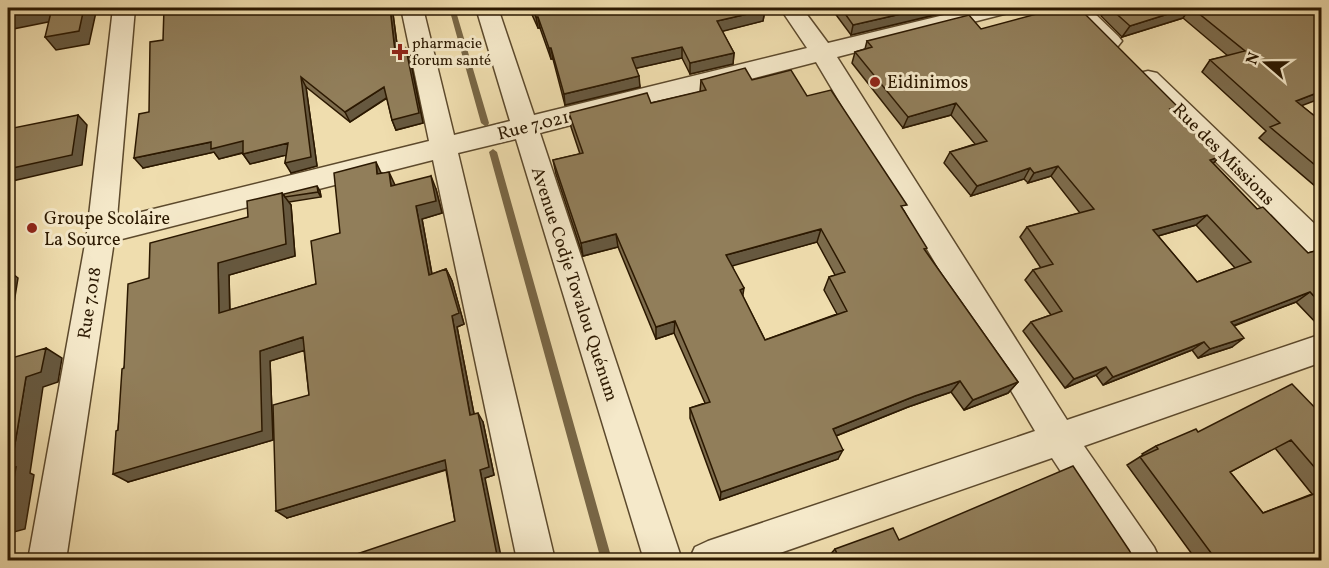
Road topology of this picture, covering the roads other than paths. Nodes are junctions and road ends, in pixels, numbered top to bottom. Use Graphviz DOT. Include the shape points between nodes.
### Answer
graph roads {
  1 [pos="124,8"];
  2 [pos="412,8"];
  3 [pos="487,8"];
  4 [pos="791,8"];
  5 [pos="999,8"];
  6 [pos="1076,8"];
  7 [pos="823,53"];
  8 [pos="525,127"];
  9 [pos="443,147"];
  10 [pos="101,233"];
  11 [pos="1322,250"];
  12 [pos="1322,348"];
  13 [pos="1059,439"];
  14 [pos="46,561"];
  15 [pos="536,561"];
  16 [pos="663,561"];
  17 [pos="708,561"];
  18 [pos="1141,561"];
  1 -- 10 [label="street, Rue 7.018"];
  2 -- 9 [label="street"];
  3 -- 8 [label="street, Avenue Codje Tovalou Quénum"];
  4 -- 7 [label="street"];
  5 -- 7 [label="street, Rue 7.021"];
  6 -- 11 [label="street, Rue des Missions"];
  7 -- 8 [label="street, Rue 7.021"];
  7 -- 13 [label="street"];
  8 -- 9 [label="street, Rue 7.021"];
  8 -- 16 [label="street, Avenue Codje Tovalou Quénum"];
  9 -- 10 [label="street, Rue 7.021"];
  9 -- 15 [label="street"];
  10 -- 14 [label="street, Rue 7.018"];
  12 -- 13 [label="street"];
  13 -- 17 [label="street"];
  13 -- 18 [label="street"];
}
